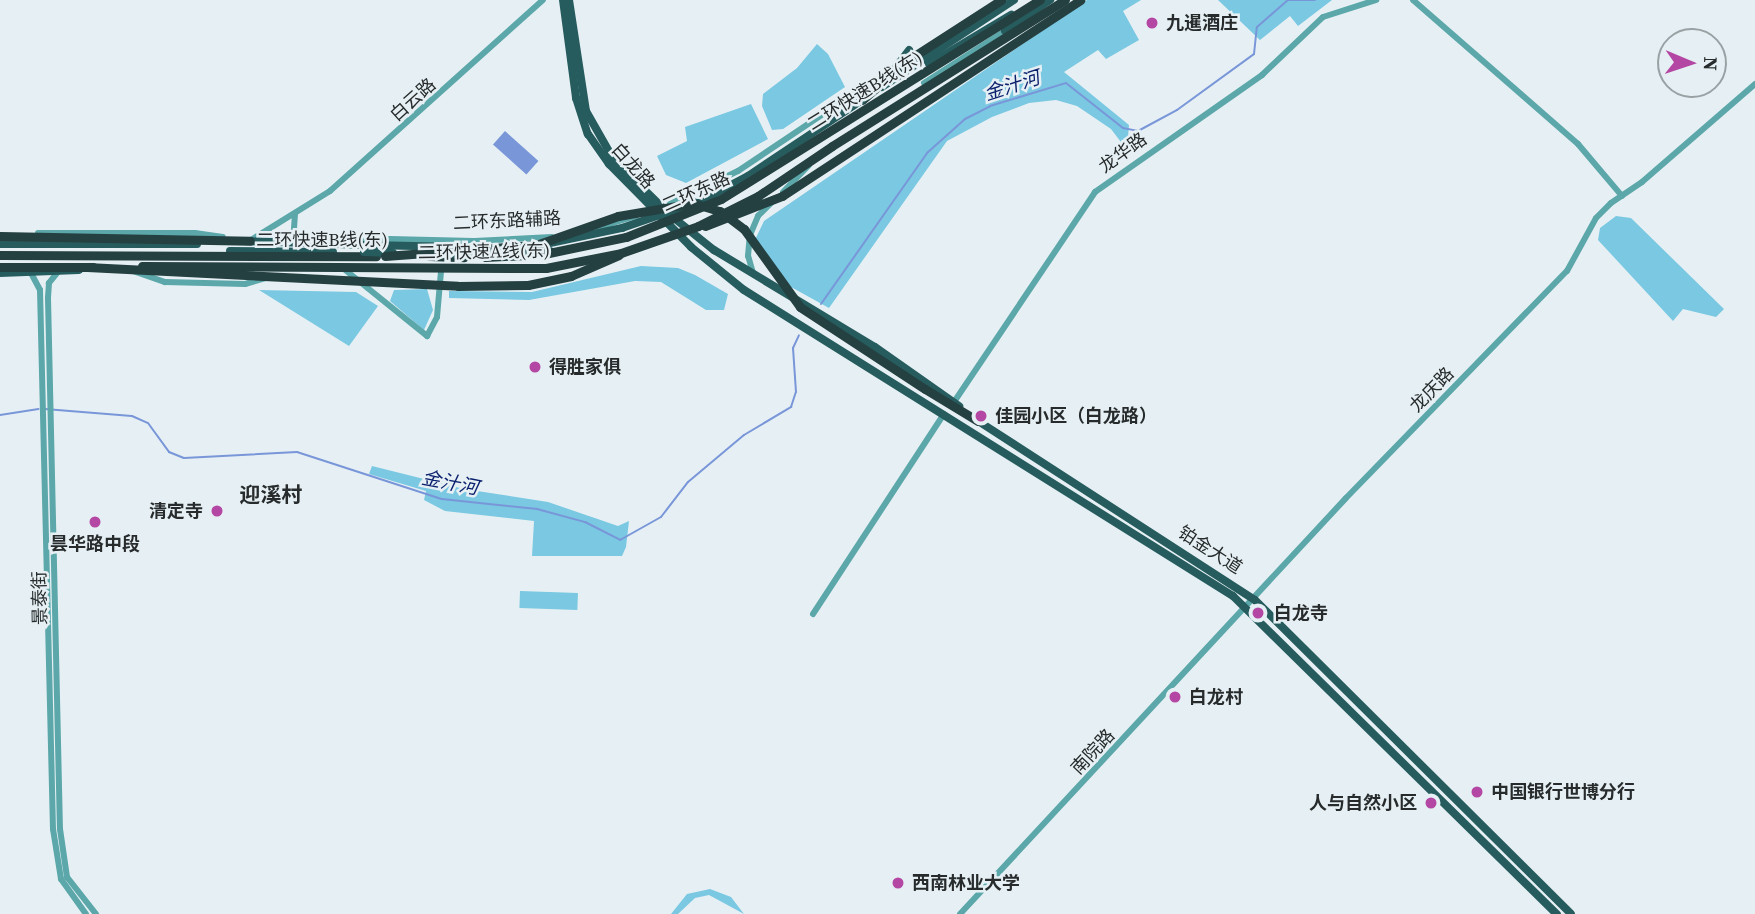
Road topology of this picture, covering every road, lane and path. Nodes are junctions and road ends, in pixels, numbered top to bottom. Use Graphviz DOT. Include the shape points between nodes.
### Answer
graph roads {
  1 [pos="543,0"];
  2 [pos="562,0"];
  3 [pos="569,0"];
  4 [pos="1001,0"];
  5 [pos="1014,0"];
  6 [pos="1040,0"];
  7 [pos="1049,0"];
  8 [pos="1065,0"];
  9 [pos="1080,0"];
  10 [pos="1376,0"];
  11 [pos="1413,0"];
  12 [pos="1005,31"];
  13 [pos="909,50"];
  14 [pos="916,64"];
  15 [pos="891,75"];
  16 [pos="1755,84"];
  17 [pos="861,100"];
  18 [pos="823,152"];
  19 [pos="1622,196"];
  20 [pos="774,201"];
  21 [pos="657,209"];
  22 [pos="295,214"];
  23 [pos="688,230"];
  24 [pos="0,234"];
  25 [pos="677,235"];
  26 [pos="250,241"];
  27 [pos="293,242"];
  28 [pos="0,244"];
  29 [pos="306,247"];
  30 [pos="627,252"];
  31 [pos="0,253"];
  32 [pos="385,256"];
  33 [pos="0,267"];
  34 [pos="87,267"];
  35 [pos="125,267"];
  36 [pos="306,268"];
  37 [pos="344,269"];
  38 [pos="441,271"];
  39 [pos="0,273"];
  40 [pos="31,273"];
  41 [pos="57,273"];
  42 [pos="757,277"];
  43 [pos="772,286"];
  44 [pos="765,303"];
  45 [pos="954,402"];
  46 [pos="47,404"];
  47 [pos="944,414"];
  48 [pos="47,420"];
  49 [pos="978,421"];
  50 [pos="1102,508"];
  51 [pos="1255,600"];
  52 [pos="1247,609"];
  53 [pos="813,614"];
  54 [pos="86,914"];
  55 [pos="96,914"];
  56 [pos="960,914"];
  57 [pos="1557,914"];
  58 [pos="1571,914"];
  1 -- 22 [label="street, 白云路" via="369,158"];
  2 -- 21 [label="main road, 白龙路" via="576,98 588,134"];
  3 -- 21 [label="main road, 白龙路" via="582,97 593,131"];
  4 -- 15 [label="highway"];
  5 -- 14 [label="main road, 二环东路"];
  6 -- 32 [label="highway, 二环快速B线(东), bridge" via="751,183 673,221 598,244 538,254"];
  7 -- 12 [label="main road"];
  7 -- 17 [label="main road, 二环东路" via="987,26"];
  8 -- 34 [label="highway, 二环快速A线(东), bridge" via="748,202 698,226 621,253 562,266 503,271"];
  9 -- 20 [label="highway"];
  10 -- 45 [label="street, 龙华路" via="1323,18 1262,75 1095,191"];
  11 -- 19 [label="street" via="1578,144"];
  12 -- 18 [label="street"];
  13 -- 15 [label="main road"];
  14 -- 15 [label="main road"];
  14 -- 17 [label="main road, 二环东路"];
  15 -- 17 [label="highway"];
  16 -- 19 [label="street, 龙庆路"];
  17 -- 21 [label="street, 二环东路辅路" via="738,171"];
  17 -- 29 [label="main road, 二环东路, bridge" via="733,185 622,229 526,245"];
  18 -- 20 [label="street"];
  18 -- 23 [label="street" via="744,203"];
  19 -- 51 [label="street, 龙庆路" via="1596,218 1567,271"];
  20 -- 23 [label="highway"];
  20 -- 42 [label="street" via="758,216 749,238 748,262"];
  21 -- 23 [label="main road, 白龙路"];
  21 -- 25 [label="main road, 白龙路"];
  21 -- 27 [label="street, 二环东路辅路" via="592,229 536,239 306,237"];
  22 -- 26 [label="street, 白云路"];
  22 -- 27 [label="street"];
  23 -- 25 [label="street"];
  23 -- 42 [label="main road, 白龙路"];
  24 -- 26 [label="highway"];
  24 -- 26 [label="street" via="195,233"];
  25 -- 30 [label="street"];
  25 -- 44 [label="main road, 白龙路" via="715,269"];
  26 -- 27 [label="main road"];
  26 -- 28 [label="main road"];
  27 -- 29 [label="main road"];
  29 -- 31 [label="main road"];
  30 -- 34 [label="highway, bridge" via="571,276 528,285 458,286"];
  30 -- 38 [label="street" via="544,269"];
  31 -- 32 [label="highway, 二环快速B线(东), bridge"];
  32 -- 49 [label="highway, bridge" via="536,245 634,212 693,203 720,211 744,229 800,307"];
  33 -- 34 [label="highway, 二环快速A线(东)"];
  35 -- 36 [label="main road"];
  35 -- 36 [label="street" via="165,282 245,284"];
  35 -- 41 [label="main road"];
  36 -- 37 [label="street"];
  37 -- 38 [label="street"];
  37 -- 38 [label="street" via="427,336 437,317"];
  39 -- 40 [label="main road"];
  40 -- 41 [label="main road"];
  40 -- 46 [label="street, 景泰街" via="39,283"];
  41 -- 46 [label="street, 景泰街" via="48,291"];
  42 -- 43 [label="main road, 白龙路"];
  43 -- 44 [label="main road" via="761,290"];
  43 -- 45 [label="main road, 铂金大道" via="875,347"];
  44 -- 47 [label="main road, 铂金大道"];
  45 -- 49 [label="main road, 铂金大道"];
  46 -- 48 [label="street, 景泰街"];
  47 -- 50 [label="main road, 铂金大道"];
  47 -- 53 [label="street"];
  48 -- 54 [label="street, 景泰街" via="53,829 61,879"];
  48 -- 55 [label="street, 景泰街" via="60,829 67,877"];
  49 -- 50 [label="main road, 铂金大道"];
  50 -- 51 [label="main road, 铂金大道"];
  50 -- 52 [label="main road, 铂金大道"];
  51 -- 52 [label="street, 龙庆路"];
  51 -- 58 [label="main road, 铂金大道"];
  52 -- 56 [label="street, 南院路"];
  52 -- 57 [label="main road, 铂金大道"];
}
